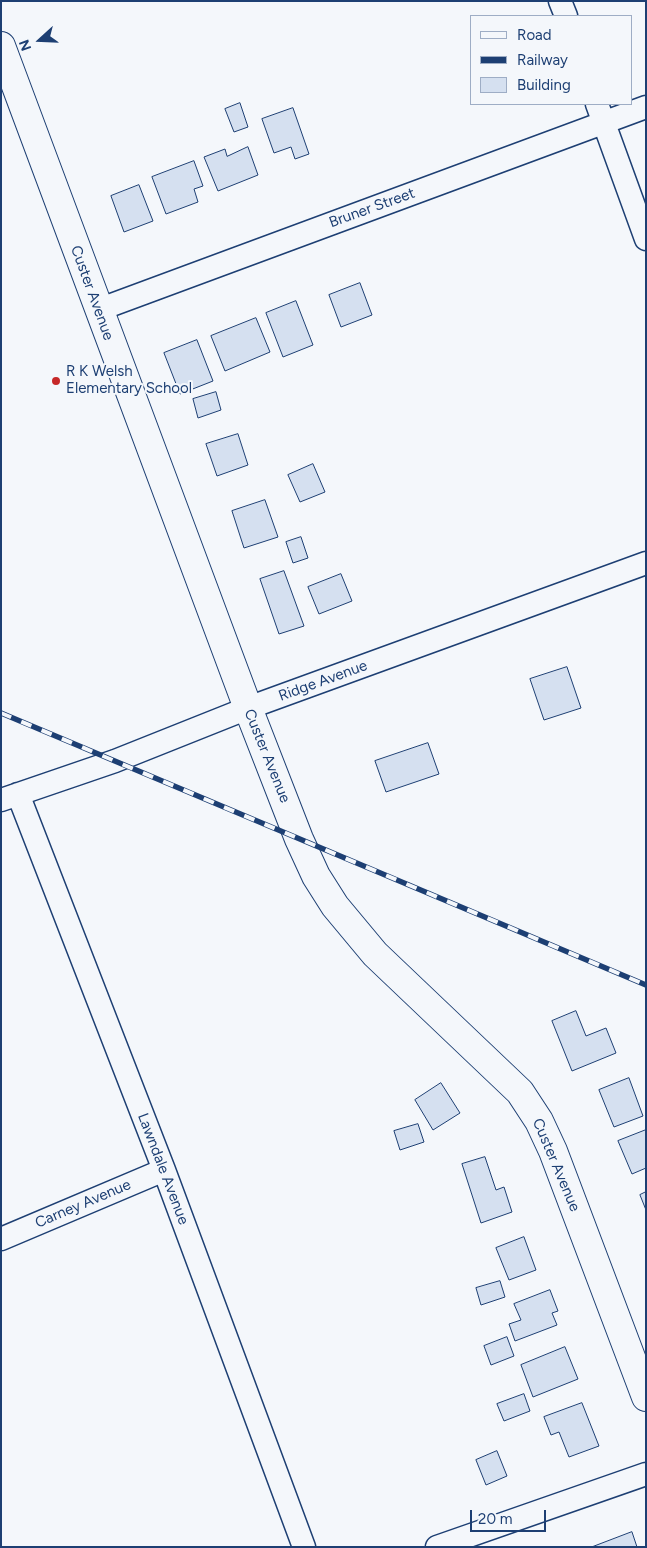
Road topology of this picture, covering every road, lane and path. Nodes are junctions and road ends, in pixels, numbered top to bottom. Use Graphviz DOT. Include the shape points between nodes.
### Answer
graph roads {
  1 [pos="560,1"];
  2 [pos="566,15"];
  3 [pos="1,46"];
  4 [pos="646,107"];
  5 [pos="600,113"];
  6 [pos="646,239"];
  7 [pos="98,310"];
  8 [pos="646,563"];
  9 [pos="248,708"];
  10 [pos="10,797"];
  11 [pos="164,1170"];
  12 [pos="1,1239"];
  13 [pos="646,1397"];
  14 [pos="646,1474"];
  15 [pos="304,1547"];
  16 [pos="437,1547"];
  1 -- 2 [label="street"];
  3 -- 7 [label="street, Custer Avenue"];
  4 -- 5 [label="street, Bruner Street"];
  5 -- 6 [label="street"];
  5 -- 7 [label="street, Bruner Street"];
  7 -- 9 [label="street, Custer Avenue"];
  8 -- 9 [label="street, Ridge Avenue"];
  9 -- 10 [label="street, Ridge Avenue" via="116,761"];
  9 -- 13 [label="street, Custer Avenue" via="299,839 316,876 335,906 375,954 520,1092 539,1121 553,1150"];
  10 -- 11 [label="street, Lawndale Avenue"];
  11 -- 12 [label="street, Carney Avenue"];
  11 -- 15 [label="street, Lawndale Avenue"];
  14 -- 16 [label="street"];
}
